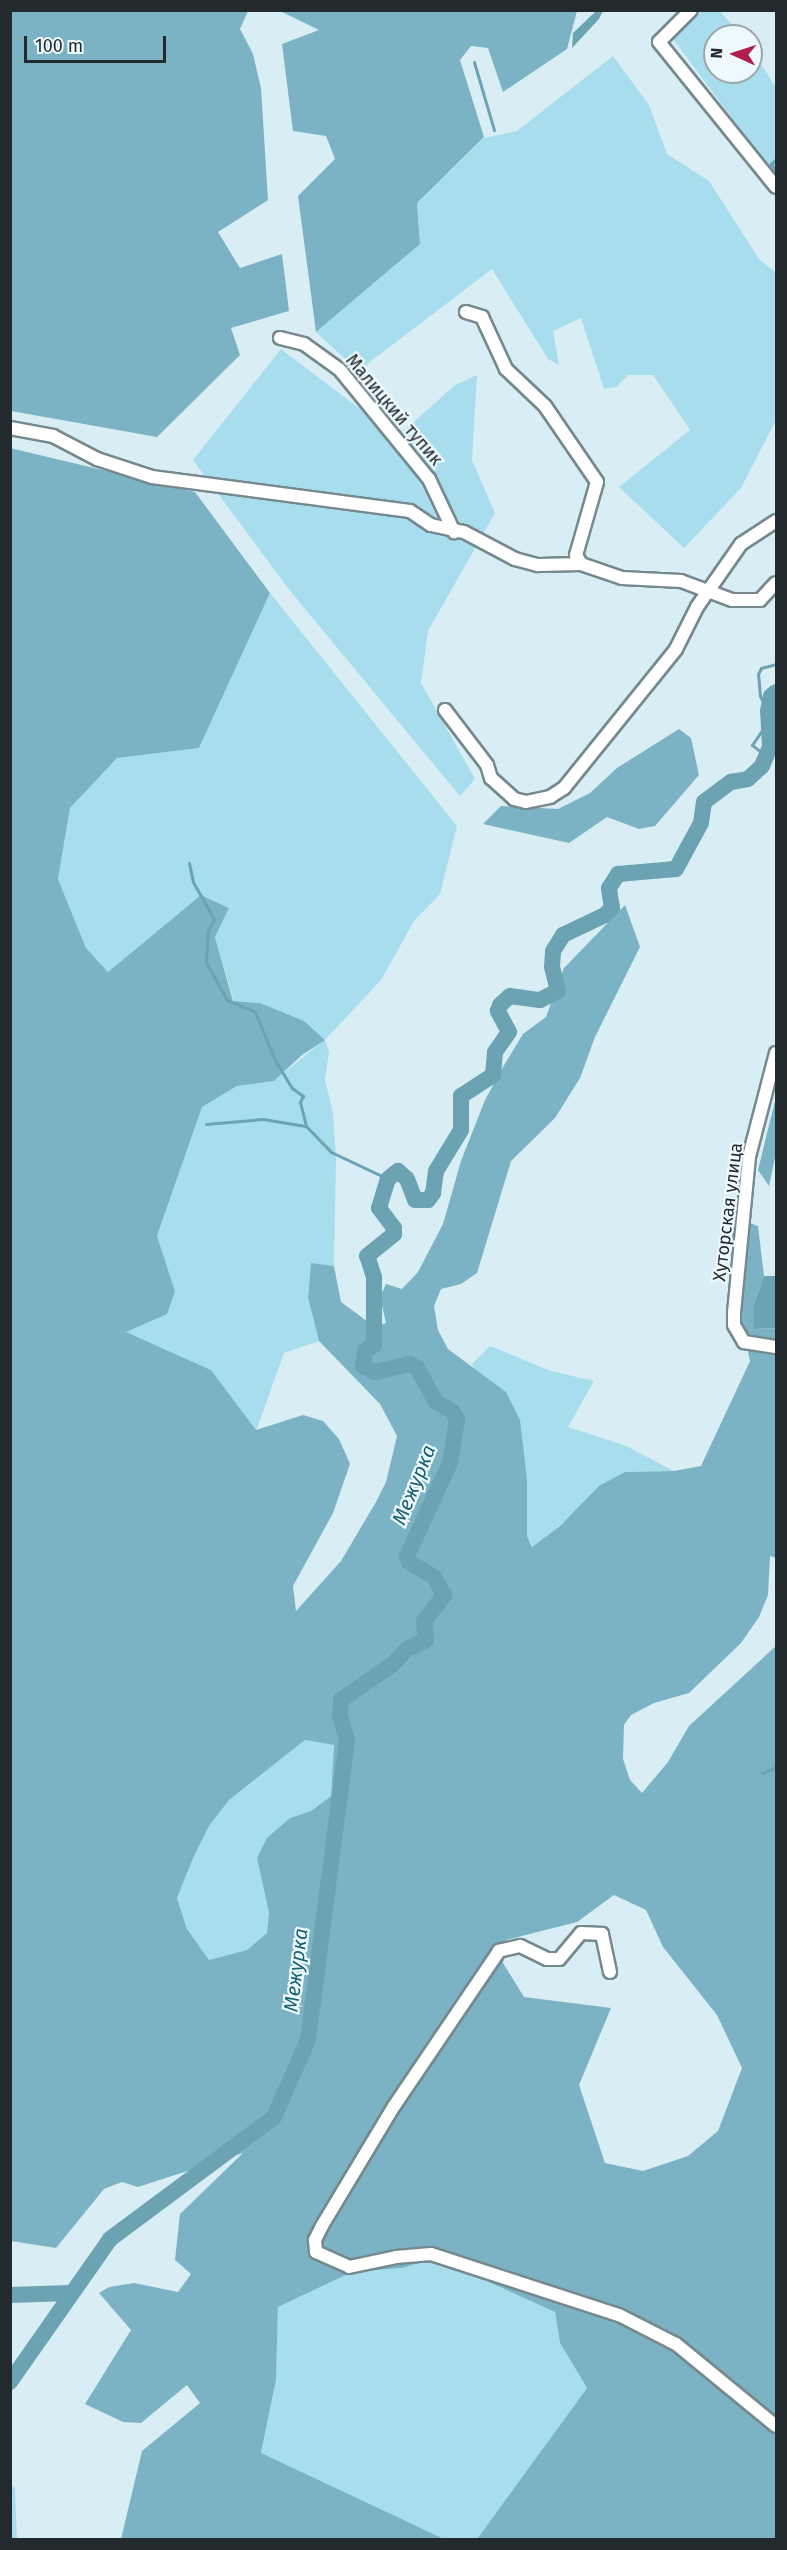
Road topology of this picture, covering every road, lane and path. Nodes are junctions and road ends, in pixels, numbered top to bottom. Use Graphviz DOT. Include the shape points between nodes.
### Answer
graph roads {
  1 [pos="691,10"];
  2 [pos="777,187"];
  3 [pos="466,312"];
  4 [pos="280,338"];
  5 [pos="10,428"];
  6 [pos="777,521"];
  7 [pos="454,532"];
  8 [pos="580,564"];
  9 [pos="777,583"];
  10 [pos="710,592"];
  11 [pos="445,710"];
  12 [pos="777,1053"];
  13 [pos="777,1347"];
  14 [pos="610,1972"];
  15 [pos="777,2426"];
  1 -- 2 [label="street" via="659,42"];
  3 -- 8 [label="street" via="482,317 506,369 545,406 597,482 576,555"];
  4 -- 7 [label="street, Малицкий тупик" via="303,344 340,369 429,479"];
  5 -- 7 [label="street" via="53,436 97,459 152,477 384,506 410,511 430,525"];
  6 -- 10 [label="street" via="741,544"];
  7 -- 8 [label="street" via="464,532 515,559 538,565"];
  8 -- 10 [label="street" via="622,578 681,580"];
  9 -- 10 [label="street" via="759,600 732,600"];
  10 -- 11 [label="street" via="676,648 564,788 550,797 526,802 514,799 491,778 487,765"];
  12 -- 13 [label="street, Хуторская улица" via="749,1157 734,1312 734,1325 744,1342"];
  14 -- 15 [label="street" via="602,1934 581,1933 559,1959 547,1959 520,1946 499,1951 394,2106 322,2226 315,2240 316,2252 349,2267 432,2254 619,2315 676,2344"];
}
